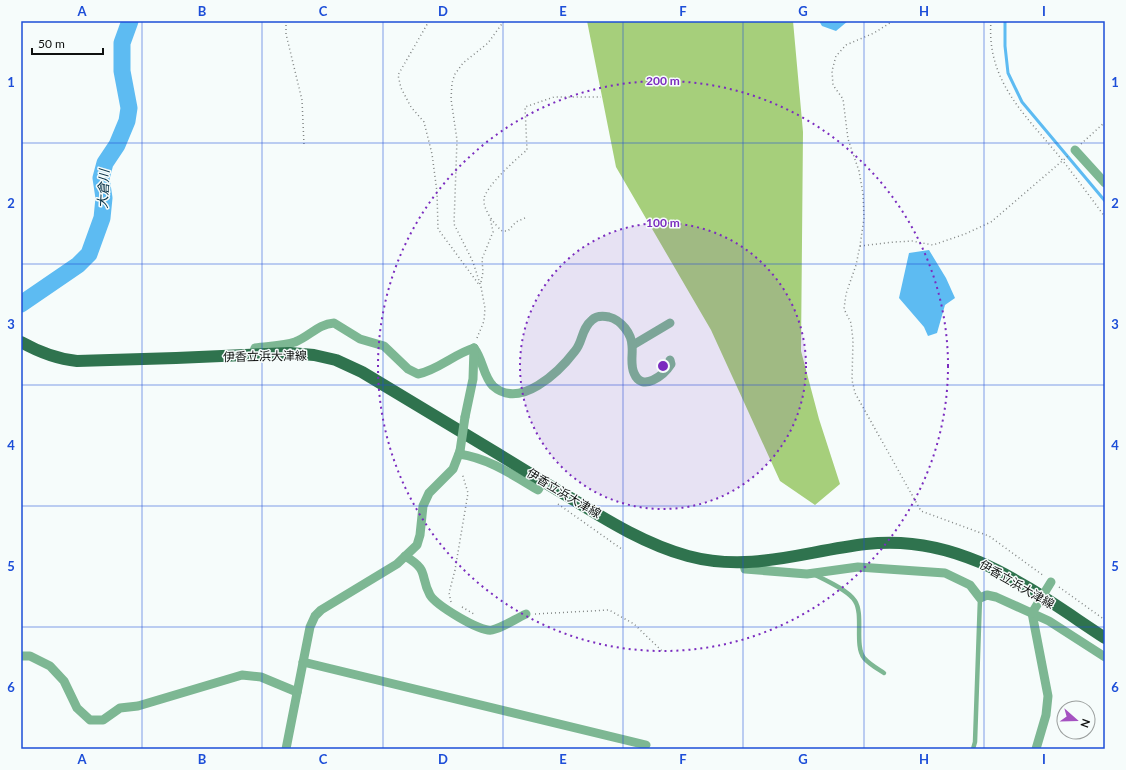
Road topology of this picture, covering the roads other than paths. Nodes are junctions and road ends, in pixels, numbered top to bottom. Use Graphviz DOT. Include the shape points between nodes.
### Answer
graph roads {
  1 [pos="1075,150"];
  2 [pos="1105,183"];
  3 [pos="670,323"];
  4 [pos="21,342"];
  5 [pos="632,345"];
  6 [pos="474,348"];
  7 [pos="253,355"];
  8 [pos="670,360"];
  9 [pos="459,455"];
  10 [pos="543,481"];
  11 [pos="405,556"];
  12 [pos="744,564"];
  13 [pos="812,573"];
  14 [pos="1051,582"];
  15 [pos="980,598"];
  16 [pos="1032,613"];
  17 [pos="526,614"];
  18 [pos="1105,638"];
  19 [pos="21,656"];
  20 [pos="1105,657"];
  21 [pos="303,662"];
  22 [pos="884,673"];
  23 [pos="297,692"];
  24 [pos="646,745"];
  25 [pos="286,749"];
  26 [pos="973,749"];
  27 [pos="1036,749"];
  1 -- 2 [label="street"];
  3 -- 5 [label="street"];
  4 -- 7 [label="main road, 伊香立浜大津線" via="40,352 77,361"];
  5 -- 6 [label="street" via="622,324 609,317 594,318 587,324 577,350 552,377 529,390 511,394 493,386"];
  5 -- 8 [label="street" via="633,372 637,379 644,382 653,381 666,372 671,364"];
  6 -- 7 [label="street" via="426,373 418,374 408,369 384,346 360,339 334,323 319,326 306,337 294,342 255,348"];
  6 -- 9 [label="street, bridge" via="473,379"];
  7 -- 10 [label="main road, 伊香立浜大津線" via="290,353 336,360 362,372"];
  9 -- 10 [label="street" via="475,456 538,490"];
  9 -- 11 [label="street" via="453,469 429,493 423,506 417,545"];
  10 -- 12 [label="main road, 伊香立浜大津線" via="654,545 695,558"];
  11 -- 17 [label="street" via="417,563 423,571 429,592 441,606 481,629 491,630"];
  11 -- 21 [label="street" via="373,580 315,616 310,627"];
  12 -- 13 [label="street" via="745,569"];
  12 -- 18 [label="main road, 伊香立浜大津線" via="867,544 910,543 939,547 994,567"];
  13 -- 15 [label="street" via="858,567 945,573 970,585"];
  13 -- 22 [label="lane" via="855,601 858,636 864,658"];
  14 -- 16 [label="street, bridge"];
  15 -- 16 [label="street" via="987,595 996,597"];
  15 -- 26 [label="lane"];
  16 -- 20 [label="street"];
  16 -- 27 [label="street" via="1048,696 1046,715"];
  19 -- 23 [label="street" via="30,656 50,666 64,680 77,708 90,720 103,720 120,708 138,706 242,675 260,677"];
  21 -- 23 [label="street"];
  21 -- 24 [label="street"];
  23 -- 25 [label="street"];
}
